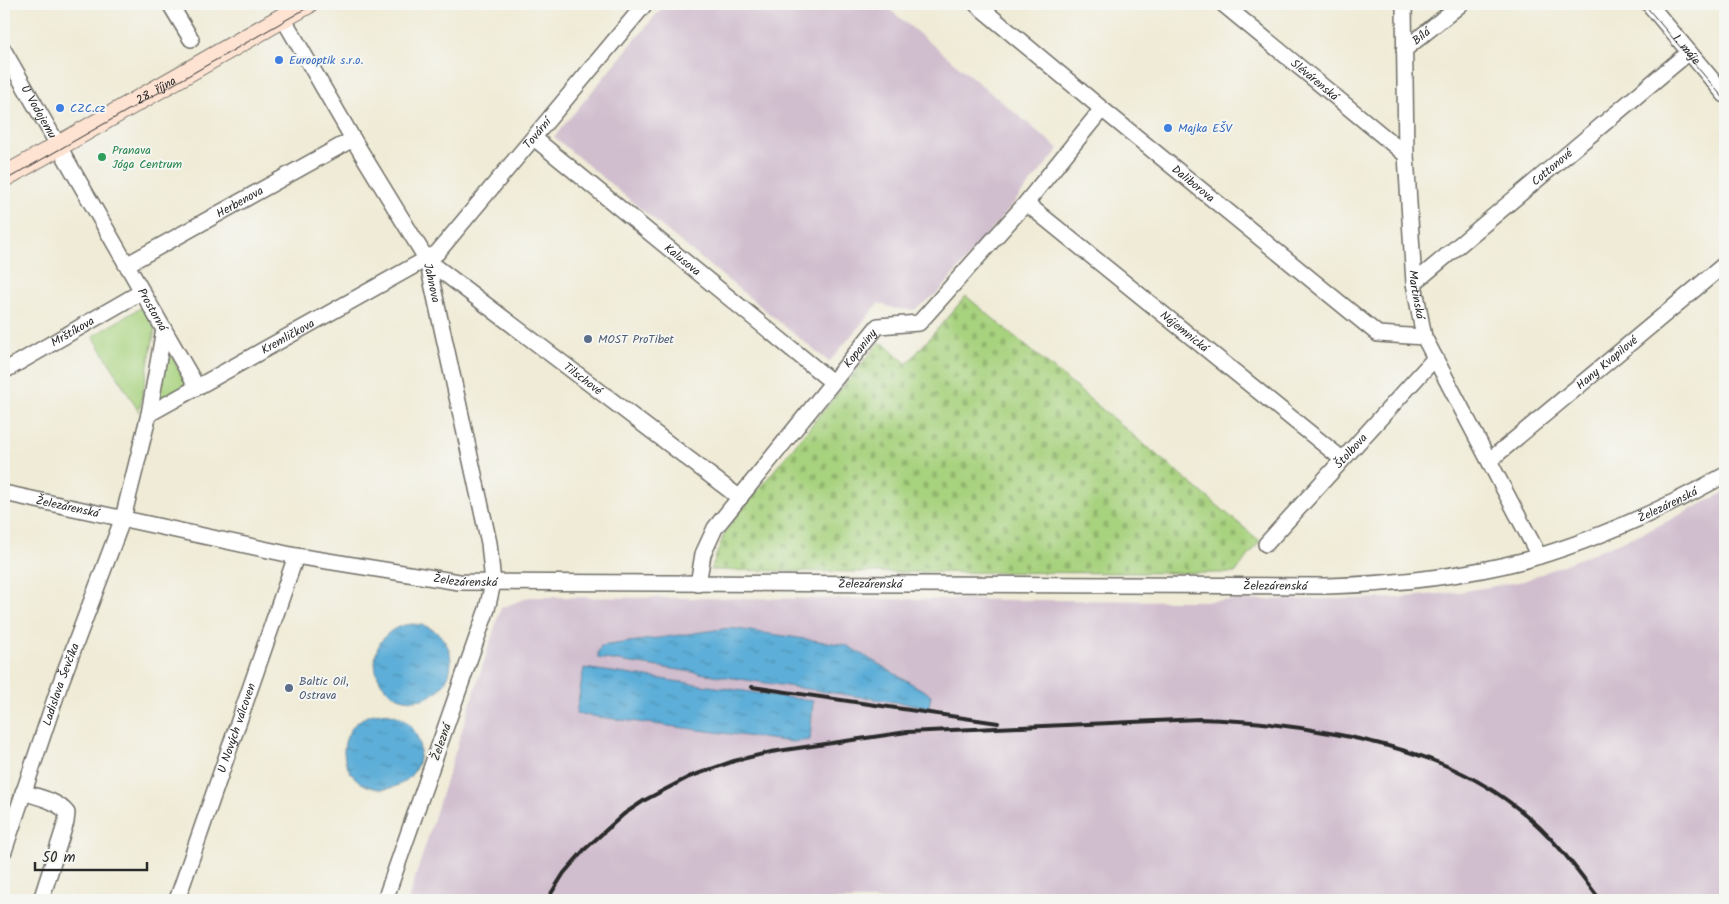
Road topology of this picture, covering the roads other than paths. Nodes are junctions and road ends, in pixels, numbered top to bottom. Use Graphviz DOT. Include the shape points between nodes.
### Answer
graph roads {
  1 [pos="170,4"];
  2 [pos="307,4"];
  3 [pos="645,4"];
  4 [pos="976,4"];
  5 [pos="1223,4"];
  6 [pos="1404,4"];
  7 [pos="1461,4"];
  8 [pos="1649,4"];
  9 [pos="283,18"];
  10 [pos="191,38"];
  11 [pos="1404,50"];
  12 [pos="4,51"];
  13 [pos="1689,52"];
  14 [pos="1725,95"];
  15 [pos="1102,109"];
  16 [pos="534,138"];
  17 [pos="353,139"];
  18 [pos="58,146"];
  19 [pos="1406,155"];
  20 [pos="4,177"];
  21 [pos="1026,203"];
  22 [pos="427,260"];
  23 [pos="1725,264"];
  24 [pos="126,265"];
  25 [pos="1414,284"];
  26 [pos="142,292"];
  27 [pos="164,330"];
  28 [pos="1424,337"];
  29 [pos="1435,358"];
  30 [pos="4,371"];
  31 [pos="832,382"];
  32 [pos="196,387"];
  33 [pos="149,414"];
  34 [pos="1342,459"];
  35 [pos="1490,460"];
  36 [pos="1725,475"];
  37 [pos="4,492"];
  38 [pos="740,498"];
  39 [pos="123,518"];
  40 [pos="1266,544"];
  41 [pos="296,556"];
  42 [pos="1539,556"];
  43 [pos="493,583"];
  44 [pos="698,584"];
  45 [pos="23,792"];
  46 [pos="4,850"];
  47 [pos="41,900"];
  48 [pos="176,900"];
  49 [pos="385,900"];
  1 -- 10 [label="street"];
  2 -- 9 [label="main road, 28. října"];
  3 -- 16 [label="street, Tovární"];
  4 -- 15 [label="street, Daliborova"];
  5 -- 19 [label="street, Slévárenská"];
  6 -- 11 [label="street, Martinská"];
  7 -- 11 [label="street, Bílá"];
  8 -- 13 [label="street, 1. máje"];
  9 -- 17 [label="street, Jahnova"];
  9 -- 18 [label="main road, 28. října"];
  11 -- 19 [label="street, Martinská"];
  12 -- 18 [label="street, U Vodojemu"];
  13 -- 14 [label="street, 1. máje"];
  13 -- 25 [label="street, Cottonové"];
  15 -- 21 [label="street, Kopaniny"];
  15 -- 28 [label="street, Daliborova" via="1378,334"];
  16 -- 22 [label="street, Tovární" via="437,253"];
  16 -- 31 [label="street, Kalusova"];
  17 -- 22 [label="street, Jahnova"];
  17 -- 24 [label="street, Herbenova"];
  18 -- 20 [label="main road, 28. října"];
  18 -- 24 [label="street, Prostorná"];
  19 -- 25 [label="street, Martinská"];
  21 -- 31 [label="street, Kopaniny" via="919,323 878,326"];
  21 -- 34 [label="street, Nájemnická"];
  22 -- 32 [label="street, Kremličkova"];
  22 -- 38 [label="street, Tilschové"];
  22 -- 43 [label="street, Jahnova" via="487,530"];
  23 -- 35 [label="street, Hany Kvapilové"];
  24 -- 26 [label="street, Prostorná"];
  25 -- 28 [label="street, Martinská"];
  26 -- 27 [label="street, Prostorná"];
  26 -- 30 [label="street, Mrštíkova"];
  27 -- 32 [label="street"];
  27 -- 33 [label="street, Prostorná"];
  28 -- 29 [label="street, Martinská"];
  29 -- 34 [label="street, Štolbova"];
  29 -- 35 [label="street, Martinská"];
  31 -- 38 [label="street, Kopaniny"];
  32 -- 33 [label="street, Kremličkova"];
  33 -- 39 [label="street, Prostorná"];
  34 -- 40 [label="street, Štolbova"];
  35 -- 42 [label="street, Martinská"];
  36 -- 42 [label="street, Železárenská" via="1642,518"];
  37 -- 39 [label="street, Železárenská"];
  38 -- 44 [label="street, Kopaniny" via="710,537"];
  39 -- 41 [label="street, Železárenská"];
  39 -- 45 [label="street, Ladislava Ševčíka"];
  41 -- 43 [label="street, Železárenská" via="449,581"];
  41 -- 48 [label="street, U Nových válcoven"];
  42 -- 44 [label="street, Železárenská" via="1433,578 1335,586"];
  43 -- 44 [label="street, Železárenská"];
  43 -- 49 [label="street, Železná" via="487,609"];
  45 -- 46 [label="street, Ladislava Ševčíka"];
  45 -- 47 [label="street" via="56,804 67,813"];
}
